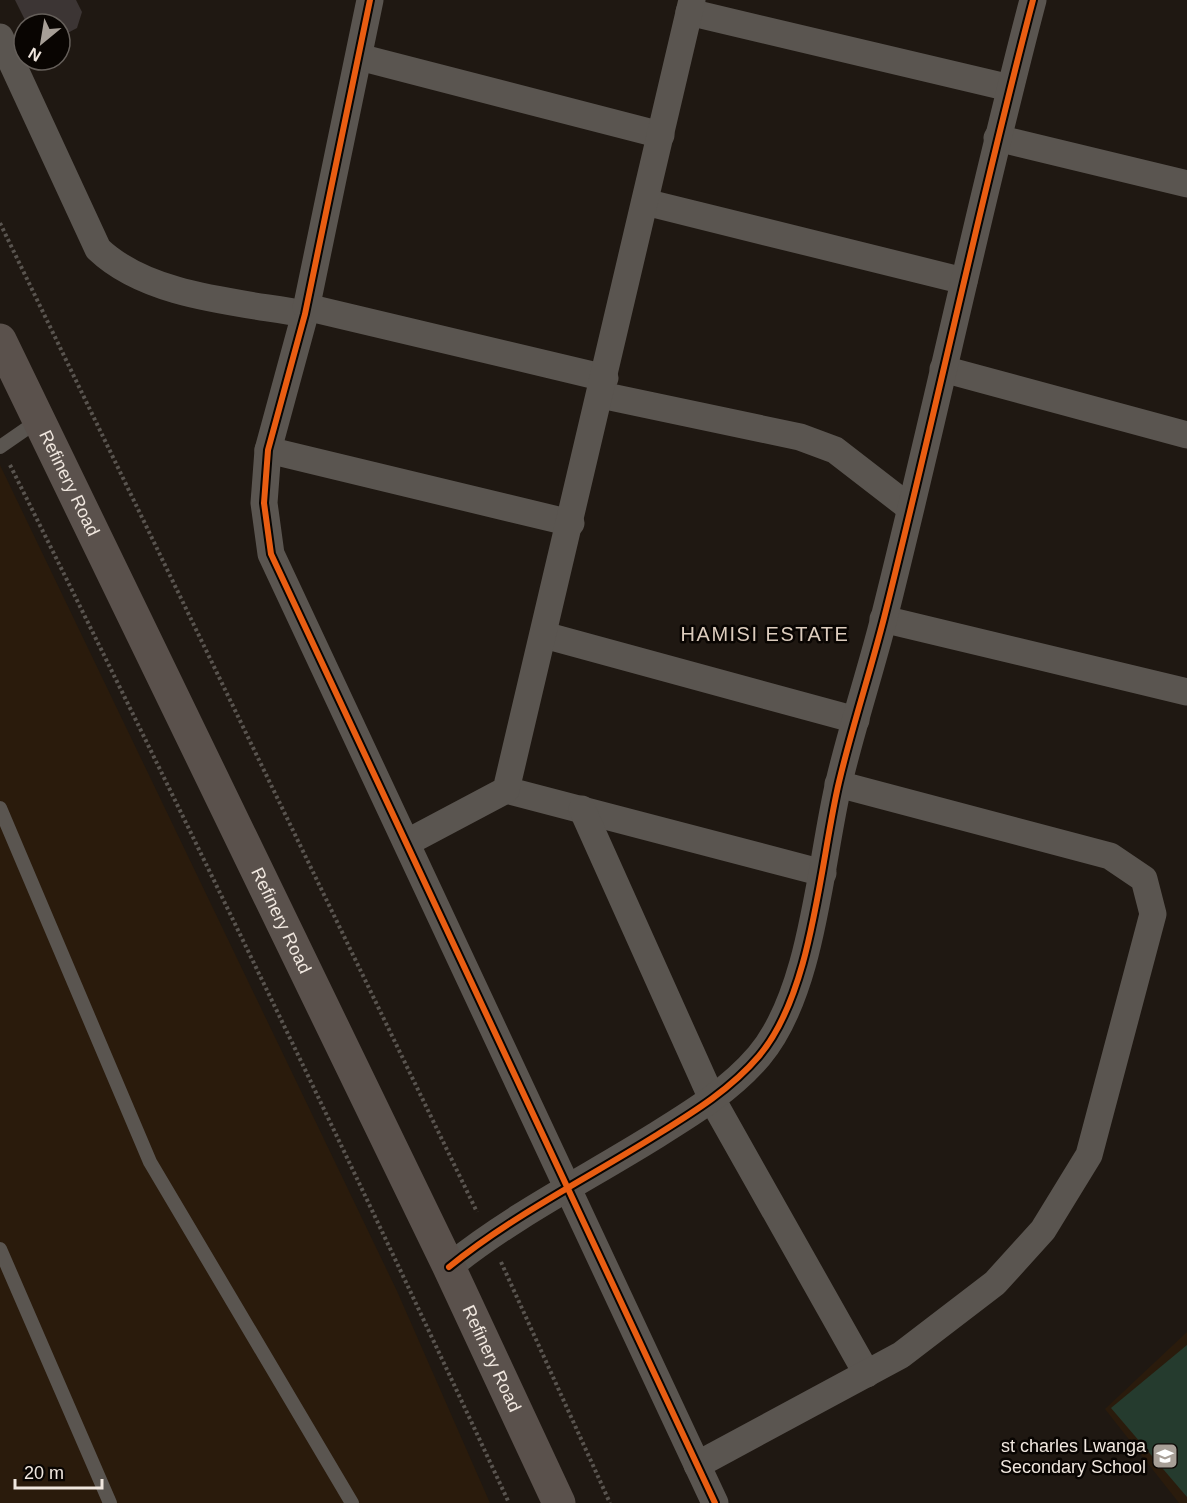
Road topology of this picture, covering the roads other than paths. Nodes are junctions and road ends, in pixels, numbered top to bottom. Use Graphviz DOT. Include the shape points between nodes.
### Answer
graph roads {
  1 [pos="370,0"];
  2 [pos="1033,0"];
  3 [pos="690,6"];
  4 [pos="0,37"];
  5 [pos="358,57"];
  6 [pos="1010,88"];
  7 [pos="661,135"];
  8 [pos="997,138"];
  9 [pos="1187,184"];
  10 [pos="645,202"];
  11 [pos="964,280"];
  12 [pos="305,311"];
  13 [pos="0,340"];
  14 [pos="943,369"];
  15 [pos="603,386"];
  16 [pos="39,420"];
  17 [pos="1187,435"];
  18 [pos="0,447"];
  19 [pos="268,450"];
  20 [pos="910,508"];
  21 [pos="571,523"];
  22 [pos="883,619"];
  23 [pos="544,635"];
  24 [pos="1187,693"];
  25 [pos="856,720"];
  26 [pos="838,784"];
  27 [pos="506,790"];
  28 [pos="0,808"];
  29 [pos="582,809"];
  30 [pos="408,842"];
  31 [pos="823,873"];
  32 [pos="713,1101"];
  33 [pos="568,1190"];
  34 [pos="0,1249"];
  35 [pos="449,1267"];
  36 [pos="867,1374"];
  37 [pos="697,1465"];
  38 [pos="110,1503"];
  39 [pos="351,1503"];
  40 [pos="559,1503"];
  41 [pos="716,1503"];
  1 -- 5 [label="street"];
  2 -- 6 [label="street"];
  3 -- 6 [label="street"];
  3 -- 7 [label="street"];
  4 -- 12 [label="street" via="98,249 113,263 130,274 170,287"];
  5 -- 7 [label="street"];
  5 -- 12 [label="street"];
  6 -- 8 [label="street"];
  7 -- 10 [label="street"];
  8 -- 9 [label="street"];
  8 -- 11 [label="street"];
  10 -- 11 [label="street"];
  10 -- 15 [label="street"];
  11 -- 14 [label="street"];
  12 -- 15 [label="street"];
  12 -- 19 [label="street"];
  13 -- 16 [label="main road, Refinery Road"];
  14 -- 17 [label="street"];
  14 -- 20 [label="street"];
  15 -- 20 [label="street" via="835,450"];
  15 -- 21 [label="street"];
  16 -- 18 [label="lane"];
  16 -- 35 [label="main road, Refinery Road"];
  19 -- 21 [label="street"];
  19 -- 30 [label="street" via="264,503 271,554"];
  20 -- 22 [label="street"];
  21 -- 23 [label="street"];
  22 -- 24 [label="street"];
  22 -- 25 [label="street"];
  23 -- 25 [label="street"];
  23 -- 27 [label="street"];
  25 -- 26 [label="street"];
  26 -- 31 [label="street"];
  26 -- 36 [label="street" via="1110,856 1144,879 1153,914 1089,1155 1043,1230 995,1283 901,1355"];
  27 -- 29 [label="street"];
  27 -- 30 [label="street"];
  28 -- 39 [label="lane" via="150,1162"];
  29 -- 31 [label="street"];
  29 -- 32 [label="street"];
  30 -- 33 [label="street"];
  31 -- 32 [label="street" via="794,992 775,1035 759,1057"];
  32 -- 33 [label="street"];
  32 -- 36 [label="street"];
  33 -- 35 [label="street" via="489,1235"];
  33 -- 37 [label="street"];
  34 -- 38 [label="lane"];
  35 -- 40 [label="main road, Refinery Road"];
  36 -- 37 [label="street"];
  37 -- 41 [label="street"];
}
